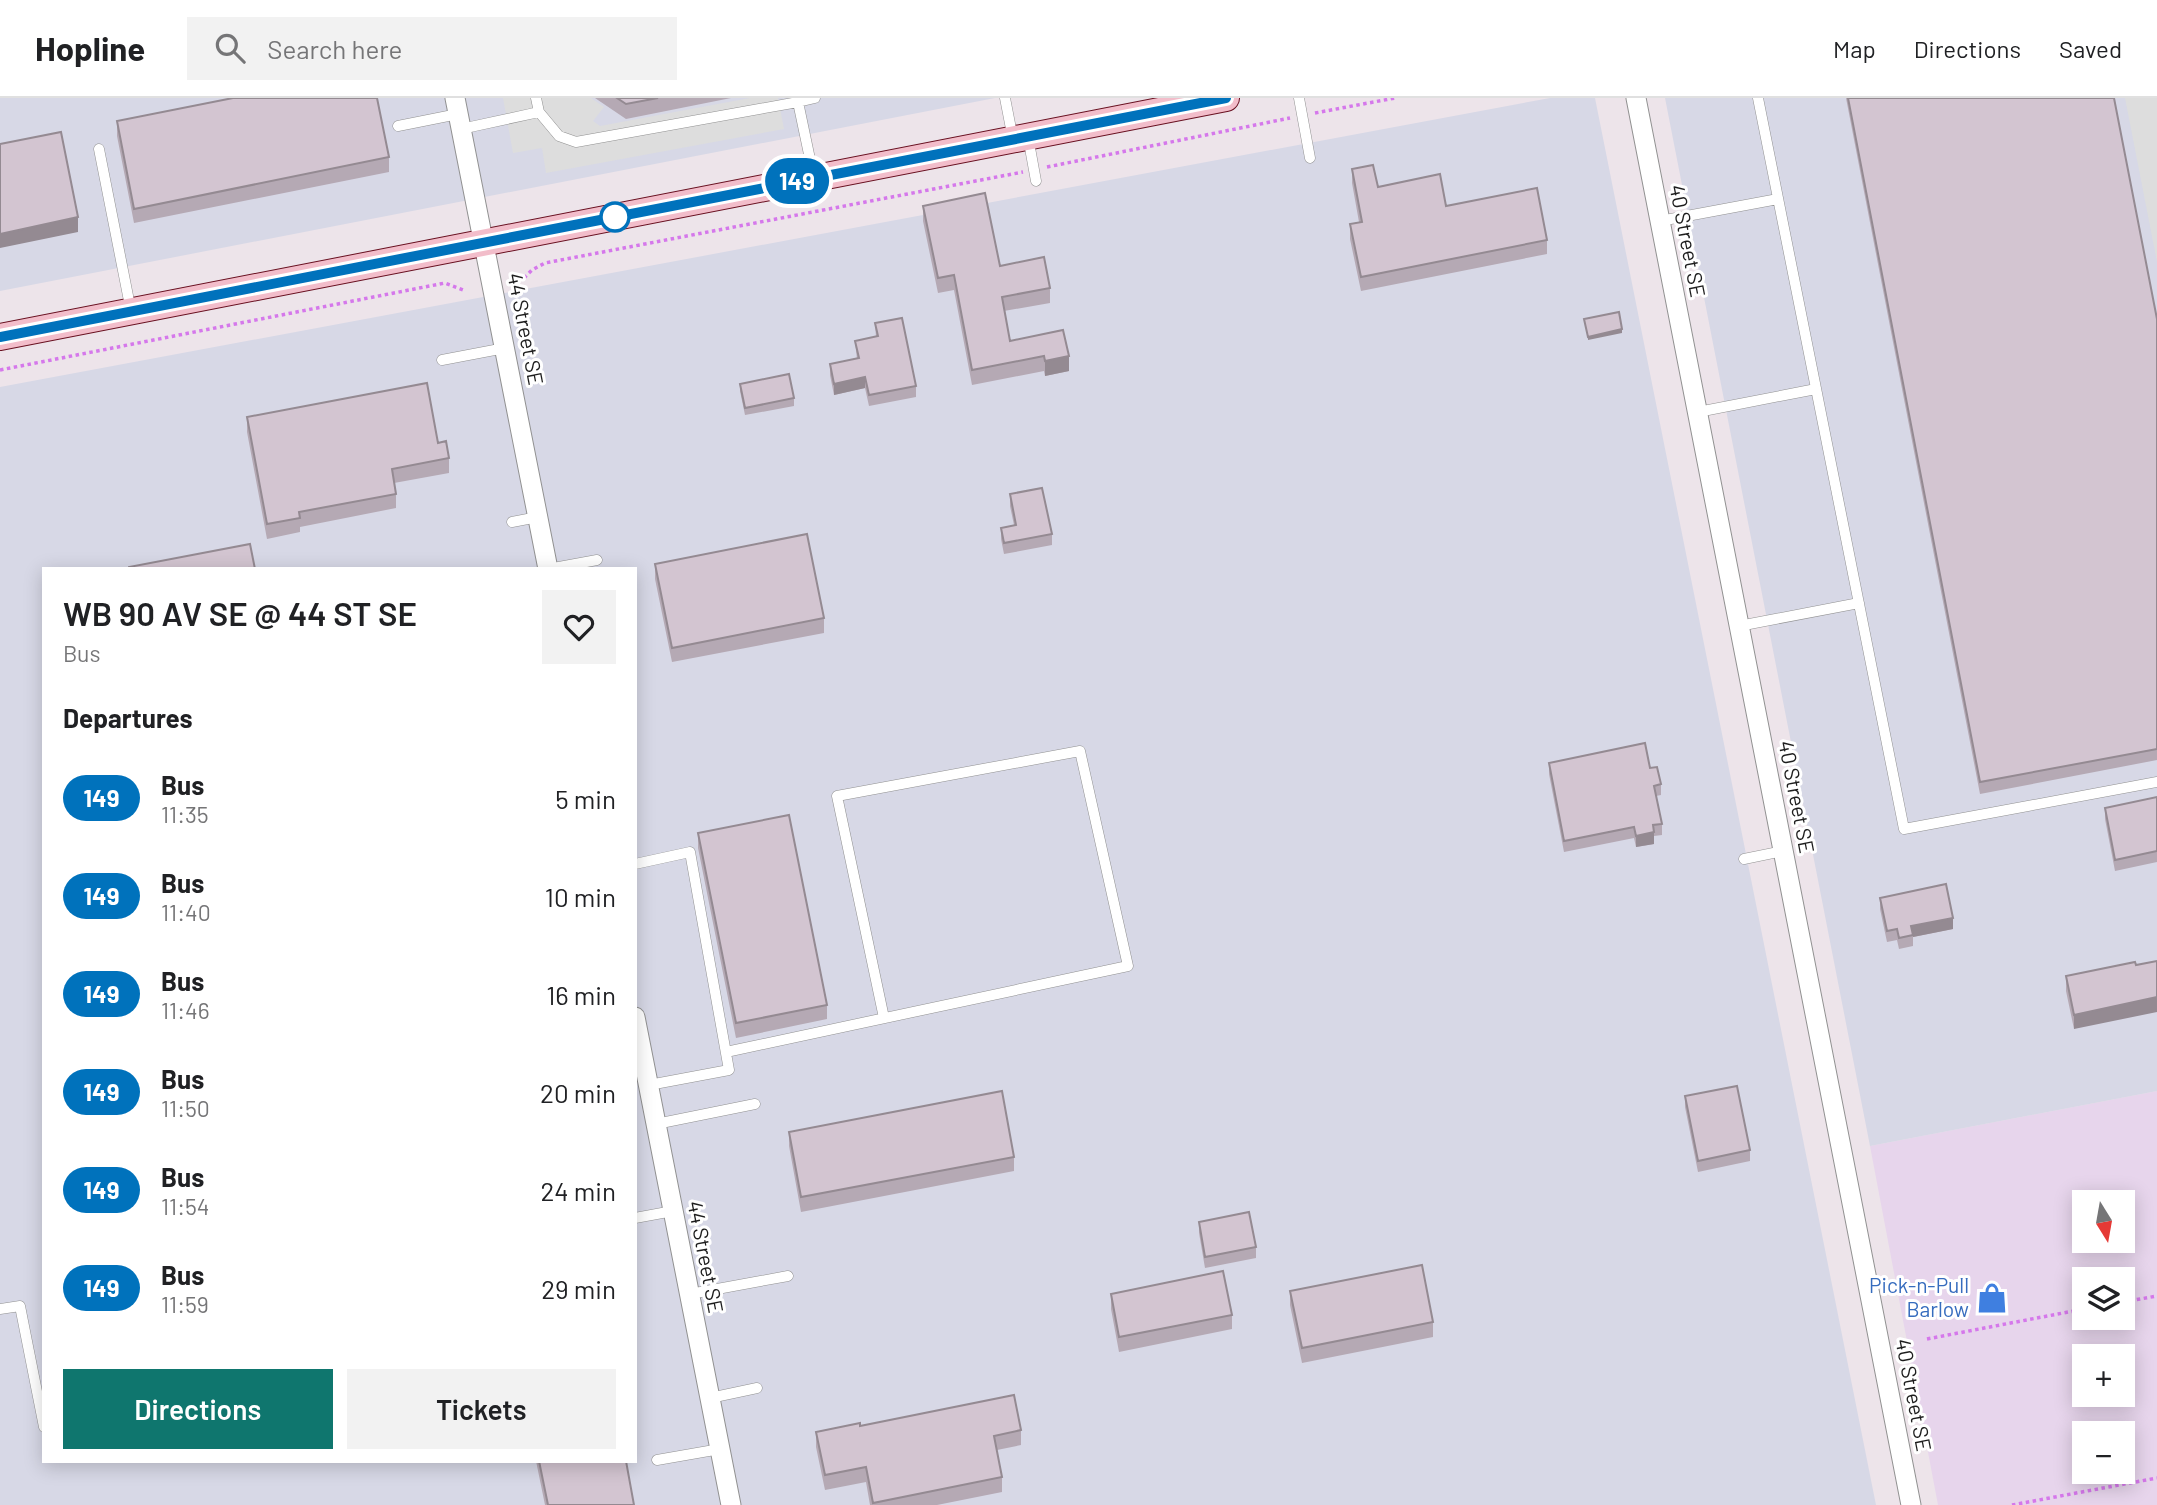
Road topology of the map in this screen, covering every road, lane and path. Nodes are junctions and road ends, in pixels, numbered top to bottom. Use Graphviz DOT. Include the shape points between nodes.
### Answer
graph roads {
  1 [pos="536,98"];
  2 [pos="815,98"];
  3 [pos="1005,98"];
  4 [pos="1226,98"];
  5 [pos="1299,98"];
  6 [pos="1395,98"];
  7 [pos="1636,98"];
  8 [pos="1758,98"];
  9 [pos="798,102"];
  10 [pos="539,112"];
  11 [pos="458,114"];
  12 [pos="1302,115"];
  13 [pos="398,126"];
  14 [pos="1021,138"];
  15 [pos="99,149"];
  16 [pos="1310,158"];
  17 [pos="1034,169"];
  18 [pos="814,178"];
  19 [pos="1036,181"];
  20 [pos="1778,199"];
  21 [pos="1660,221"];
  22 [pos="484,243"];
  23 [pos="524,278"];
  24 [pos="466,291"];
  25 [pos="131,312"];
  26 [pos="0,337"];
  27 [pos="505,348"];
  28 [pos="442,360"];
  29 [pos="0,370"];
  30 [pos="1816,389"];
  31 [pos="1698,412"];
  32 [pos="538,517"];
  33 [pos="512,522"];
  34 [pos="597,560"];
  35 [pos="548,567"];
  36 [pos="559,567"];
  37 [pos="1859,603"];
  38 [pos="1740,626"];
  39 [pos="2157,782"];
  40 [pos="1783,851"];
  41 [pos="1744,859"];
  42 [pos="637,864"];
  43 [pos="884,1018"];
  44 [pos="637,1027"];
  45 [pos="726,1052"];
  46 [pos="649,1085"];
  47 [pos="755,1104"];
  48 [pos="656,1124"];
  49 [pos="673,1211"];
  50 [pos="637,1219"];
  51 [pos="788,1276"];
  52 [pos="690,1294"];
  53 [pos="2157,1296"];
  54 [pos="2135,1300"];
  55 [pos="0,1309"];
  56 [pos="2072,1311"];
  57 [pos="1927,1339"];
  58 [pos="757,1388"];
  59 [pos="710,1398"];
  60 [pos="42,1417"];
  61 [pos="720,1449"];
  62 [pos="657,1460"];
  63 [pos="2157,1478"];
  64 [pos="731,1505"];
  65 [pos="1911,1505"];
  66 [pos="2012,1505"];
  1 -- 10 [label="lane"];
  2 -- 9 [label="lane"];
  3 -- 14 [label="lane"];
  4 -- 14 [label="street"];
  5 -- 12 [label="lane"];
  6 -- 12 [label="path"];
  7 -- 21 [label="street, 40 Street SE"];
  8 -- 20 [label="lane"];
  9 -- 10 [label="lane" via="576,142 559,136"];
  9 -- 18 [label="lane"];
  10 -- 11 [label="lane"];
  11 -- 13 [label="lane"];
  11 -- 22 [label="street, 44 Street SE"];
  12 -- 16 [label="lane"];
  12 -- 17 [label="path"];
  14 -- 17 [label="lane"];
  14 -- 18 [label="street"];
  15 -- 25 [label="lane"];
  17 -- 19 [label="lane"];
  17 -- 23 [label="path" via="545,263"];
  18 -- 22 [label="street"];
  20 -- 21 [label="lane"];
  20 -- 30 [label="lane"];
  21 -- 31 [label="street, 40 Street SE"];
  22 -- 25 [label="street"];
  22 -- 27 [label="street, 44 Street SE"];
  24 -- 29 [label="path" via="445,283"];
  25 -- 26 [label="street"];
  27 -- 28 [label="lane"];
  27 -- 32 [label="street, 44 Street SE"];
  30 -- 31 [label="lane"];
  30 -- 37 [label="lane"];
  31 -- 38 [label="street, 40 Street SE"];
  32 -- 33 [label="lane"];
  32 -- 35 [label="street, 44 Street SE"];
  34 -- 36 [label="lane"];
  37 -- 38 [label="lane"];
  37 -- 39 [label="lane" via="1904,830"];
  38 -- 40 [label="street, 40 Street SE"];
  40 -- 41 [label="lane"];
  40 -- 65 [label="street, 40 Street SE"];
  42 -- 45 [label="lane" via="690,852"];
  43 -- 43 [label="lane" via="1128,966 1080,751 837,796"];
  43 -- 45 [label="lane"];
  44 -- 46 [label="street, 44 Street SE"];
  45 -- 46 [label="lane" via="729,1070"];
  46 -- 48 [label="street, 44 Street SE"];
  47 -- 48 [label="lane"];
  48 -- 49 [label="street, 44 Street SE"];
  49 -- 50 [label="lane"];
  49 -- 52 [label="street, 44 Street SE"];
  51 -- 52 [label="lane"];
  52 -- 59 [label="street, 44 Street SE"];
  53 -- 54 [label="path"];
  55 -- 60 [label="lane" via="20,1306"];
  56 -- 57 [label="path"];
  58 -- 59 [label="lane"];
  59 -- 61 [label="street, 44 Street SE"];
  61 -- 62 [label="lane"];
  61 -- 64 [label="street, 44 Street SE"];
  63 -- 66 [label="path"];
}
